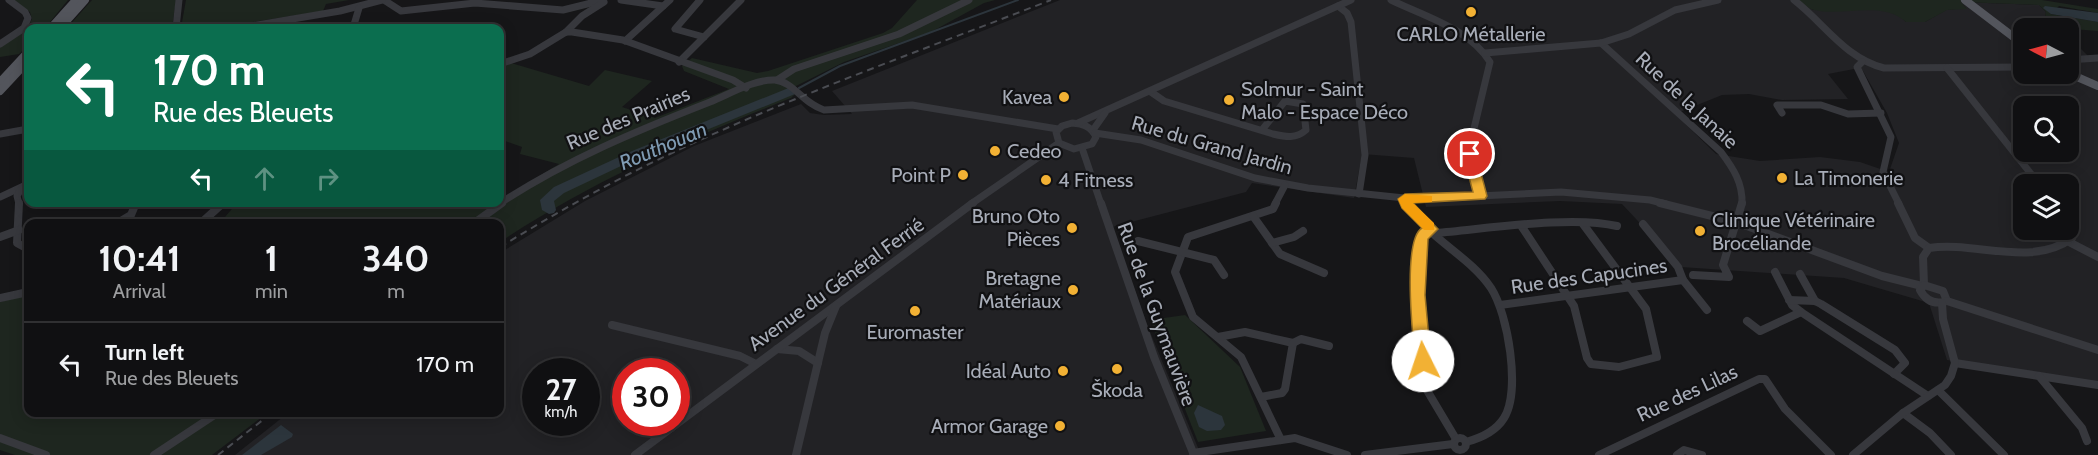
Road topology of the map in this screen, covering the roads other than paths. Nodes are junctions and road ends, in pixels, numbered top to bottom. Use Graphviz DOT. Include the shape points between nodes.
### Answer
graph roads {
  1 [pos="9,0"];
  2 [pos="76,0"];
  3 [pos="85,0"];
  4 [pos="179,0"];
  5 [pos="383,0"];
  6 [pos="605,0"];
  7 [pos="621,0"];
  8 [pos="670,0"];
  9 [pos="700,0"];
  10 [pos="741,0"];
  11 [pos="969,0"];
  12 [pos="1351,0"];
  13 [pos="1391,0"];
  14 [pos="1718,0"];
  15 [pos="1794,0"];
  16 [pos="1965,0"];
  17 [pos="663,6"];
  18 [pos="1338,6"];
  19 [pos="359,8"];
  20 [pos="26,24"];
  21 [pos="55,24"];
  22 [pos="64,24"];
  23 [pos="176,24"];
  24 [pos="262,24"];
  25 [pos="354,24"];
  26 [pos="24,28"];
  27 [pos="566,32"];
  28 [pos="704,37"];
  29 [pos="2013,37"];
  30 [pos="626,41"];
  31 [pos="1601,43"];
  32 [pos="0,44"];
  33 [pos="1485,53"];
  34 [pos="24,56"];
  35 [pos="2098,58"];
  36 [pos="2079,59"];
  37 [pos="679,62"];
  38 [pos="1863,62"];
  39 [pos="504,63"];
  40 [pos="24,65"];
  41 [pos="807,66"];
  42 [pos="2013,67"];
  43 [pos="1947,68"];
  44 [pos="2079,75"];
  45 [pos="2079,77"];
  46 [pos="777,80"];
  47 [pos="2086,80"];
  48 [pos="0,82"];
  49 [pos="791,86"];
  50 [pos="2098,86"];
  51 [pos="746,88"];
  52 [pos="0,91"];
  53 [pos="1151,92"];
  54 [pos="1782,113"];
  55 [pos="1881,113"];
  56 [pos="1103,116"];
  57 [pos="1078,123"];
  58 [pos="1058,129"];
  59 [pos="24,130"];
  60 [pos="1262,130"];
  61 [pos="1094,131"];
  62 [pos="1111,133"];
  63 [pos="0,134"];
  64 [pos="1059,143"];
  65 [pos="1082,148"];
  66 [pos="2031,174"];
  67 [pos="1285,185"];
  68 [pos="24,187"];
  69 [pos="21,189"];
  70 [pos="1359,194"];
  71 [pos="1481,196"];
  72 [pos="0,197"];
  73 [pos="1405,199"];
  74 [pos="504,201"];
  75 [pos="134,207"];
  76 [pos="219,207"];
  77 [pos="496,207"];
  78 [pos="1253,216"];
  79 [pos="124,219"];
  80 [pos="205,219"];
  81 [pos="480,219"];
  82 [pos="1736,222"];
  83 [pos="1643,224"];
  84 [pos="1583,225"];
  85 [pos="1617,226"];
  86 [pos="1522,227"];
  87 [pos="19,230"];
  88 [pos="1303,231"];
  89 [pos="1434,231"];
  90 [pos="0,237"];
  91 [pos="1138,241"];
  92 [pos="2069,242"];
  93 [pos="1272,243"];
  94 [pos="24,248"];
  95 [pos="1929,248"];
  96 [pos="1182,253"];
  97 [pos="2098,257"];
  98 [pos="1924,271"];
  99 [pos="1324,273"];
  100 [pos="1775,273"];
  101 [pos="1800,274"];
  102 [pos="1224,275"];
  103 [pos="1693,275"];
  104 [pos="1683,280"];
  105 [pos="1630,287"];
  106 [pos="1922,288"];
  107 [pos="1940,289"];
  108 [pos="24,293"];
  109 [pos="1569,296"];
  110 [pos="0,298"];
  111 [pos="1789,300"];
  112 [pos="1815,301"];
  113 [pos="1931,301"];
  114 [pos="1945,302"];
  115 [pos="836,306"];
  116 [pos="1500,306"];
  117 [pos="1707,310"];
  118 [pos="1980,310"];
  119 [pos="1801,312"];
  120 [pos="1943,319"];
  121 [pos="1747,321"];
  122 [pos="612,325"];
  123 [pos="1218,337"];
  124 [pos="1293,343"];
  125 [pos="1329,346"];
  126 [pos="777,349"];
  127 [pos="2098,350"];
  128 [pos="818,363"];
  129 [pos="1955,363"];
  130 [pos="756,364"];
  131 [pos="1894,374"];
  132 [pos="2039,376"];
  133 [pos="2098,385"];
  134 [pos="1938,390"];
  135 [pos="1928,396"];
  136 [pos="1261,397"];
  137 [pos="1903,413"];
  138 [pos="211,417"];
  139 [pos="0,438"];
  140 [pos="1281,440"];
  141 [pos="1454,441"];
  142 [pos="2087,441"];
  143 [pos="1465,449"];
  144 [pos="1242,451"];
  145 [pos="1616,452"];
  146 [pos="1194,454"];
  147 [pos="1336,454"];
  148 [pos="46,455"];
  149 [pos="154,455"];
  150 [pos="634,455"];
  151 [pos="796,455"];
  152 [pos="1347,455"];
  153 [pos="1372,455"];
  154 [pos="1599,455"];
  155 [pos="1677,455"];
  156 [pos="1702,455"];
  157 [pos="1832,455"];
  158 [pos="1853,455"];
  159 [pos="1950,455"];
  160 [pos="2004,455"];
  1 -- 20 [label="street" via="25,12"];
  2 -- 21 [label="main road"];
  3 -- 22 [label="main road"];
  4 -- 23 [label="street"];
  5 -- 6 [label="street" via="401,11 475,3 563,10"];
  5 -- 19 [label="street"];
  6 -- 27 [label="street"];
  7 -- 17 [label="street"];
  8 -- 17 [label="street"];
  9 -- 28 [label="street" via="674,26"];
  10 -- 28 [label="street"];
  11 -- 41 [label="street, Rue des Prairies" via="899,34"];
  12 -- 18 [label="street"];
  13 -- 33 [label="street" via="1475,43"];
  14 -- 31 [label="street" via="1675,10 1629,34"];
  15 -- 38 [label="street" via="1822,23 1849,54"];
  16 -- 29 [label="main road"];
  17 -- 30 [label="street"];
  18 -- 53 [label="street"];
  18 -- 70 [label="street" via="1351,22 1365,155"];
  19 -- 24 [label="street"];
  19 -- 25 [label="street"];
  26 -- 32 [label="street"];
  27 -- 30 [label="street"];
  27 -- 39 [label="street" via="530,54"];
  28 -- 37 [label="street"];
  30 -- 37 [label="street"];
  31 -- 33 [label="street"];
  31 -- 82 [label="street, Rue de la Janaie" via="1728,160 1742,190"];
  33 -- 71 [label="street" via="1490,62 1470,145"];
  34 -- 48 [label="main road"];
  35 -- 36 [label="street"];
  37 -- 51 [label="street"];
  38 -- 43 [label="street" via="1884,68"];
  38 -- 55 [label="street" via="1857,68"];
  40 -- 52 [label="main road"];
  41 -- 46 [label="street, Rue des Prairies"];
  41 -- 49 [label="street" via="789,78"];
  42 -- 43 [label="street"];
  43 -- 66 [label="street"];
  44 -- 47 [label="main road"];
  45 -- 47 [label="main road"];
  46 -- 49 [label="street"];
  46 -- 51 [label="street, Rue des Prairies"];
  47 -- 50 [label="main road"];
  49 -- 58 [label="street" via="811,105 824,110 912,105"];
  51 -- 74 [label="street, Rue des Prairies" via="645,127 560,166"];
  53 -- 56 [label="street"];
  53 -- 60 [label="street" via="1164,100"];
  54 -- 55 [label="street" via="1777,105 1802,103 1848,114"];
  55 -- 95 [label="street" via="1892,145 1883,172 1915,238"];
  56 -- 57 [label="street"];
  56 -- 61 [label="street"];
  56 -- 62 [label="street"];
  57 -- 58 [label="street"];
  57 -- 61 [label="street"];
  58 -- 64 [label="street" via="1055,136"];
  59 -- 63 [label="street"];
  60 -- 60 [label="street" via="1287,137 1301,135 1306,130 1303,104 1285,101"];
  61 -- 62 [label="street, Rue du Grand Jardin"];
  61 -- 65 [label="street" via="1095,140"];
  62 -- 67 [label="street, Rue du Grand Jardin"];
  64 -- 65 [label="street"];
  64 -- 115 [label="street, Avenue du Général Ferrié"];
  65 -- 146 [label="street, Rue de la Guymauvière" via="1154,357"];
  67 -- 70 [label="street, Rue du Grand Jardin"];
  67 -- 78 [label="street" via="1273,209"];
  68 -- 69 [label="street"];
  69 -- 72 [label="street"];
  69 -- 87 [label="street" via="17,196"];
  70 -- 73 [label="street, Rue du Grand Jardin"];
  71 -- 73 [label="street, Rue du Grand Jardin"];
  71 -- 82 [label="street, Rue du Grand Jardin" via="1592,193 1650,200"];
  73 -- 89 [label="street"];
  75 -- 79 [label="street"];
  76 -- 80 [label="street"];
  77 -- 81 [label="street, Rue des Prairies"];
  78 -- 93 [label="street"];
  78 -- 96 [label="street" via="1194,233 1188,237"];
  82 -- 103 [label="street, Rue de la Janaie" via="1723,265 1729,277"];
  82 -- 106 [label="street, Rue du Grand Jardin"];
  83 -- 104 [label="street" via="1678,267"];
  84 -- 85 [label="street"];
  84 -- 86 [label="street"];
  84 -- 105 [label="street"];
  86 -- 89 [label="street"];
  86 -- 109 [label="street"];
  87 -- 90 [label="street"];
  87 -- 94 [label="street" via="19,246"];
  88 -- 93 [label="street"];
  89 -- 116 [label="street" via="1481,275"];
  89 -- 141 [label="street" via="1423,234 1421,239 1418,295 1425,382"];
  91 -- 96 [label="street"];
  92 -- 95 [label="street" via="2046,253 1957,246"];
  92 -- 97 [label="street"];
  93 -- 99 [label="street" via="1286,258"];
  95 -- 98 [label="street" via="1923,257"];
  96 -- 102 [label="street" via="1214,260"];
  96 -- 123 [label="street" via="1175,272 1190,311"];
  98 -- 106 [label="street"];
  98 -- 107 [label="street"];
  100 -- 111 [label="street"];
  101 -- 112 [label="street"];
  104 -- 105 [label="street, Rue des Capucines"];
  104 -- 117 [label="street"];
  105 -- 109 [label="street, Rue des Capucines"];
  105 -- 109 [label="street" via="1646,309 1657,357 1619,367 1598,366 1587,358"];
  106 -- 107 [label="street"];
  106 -- 113 [label="street"];
  107 -- 114 [label="street"];
  107 -- 118 [label="street"];
  108 -- 110 [label="street"];
  109 -- 116 [label="street, Rue des Capucines"];
  111 -- 112 [label="street"];
  111 -- 119 [label="street"];
  112 -- 131 [label="street" via="1901,355 1905,363"];
  113 -- 114 [label="street"];
  113 -- 120 [label="street"];
  114 -- 118 [label="street"];
  114 -- 120 [label="street"];
  115 -- 126 [label="street, Avenue du Général Ferrié"];
  115 -- 128 [label="street"];
  116 -- 143 [label="street" via="1511,396 1508,410 1486,435"];
  118 -- 127 [label="street"];
  119 -- 121 [label="street" via="1760,332"];
  119 -- 131 [label="street"];
  120 -- 129 [label="street"];
  122 -- 130 [label="street" via="740,356"];
  123 -- 124 [label="street" via="1241,332"];
  123 -- 136 [label="street" via="1241,357"];
  124 -- 125 [label="street" via="1301,339"];
  124 -- 136 [label="street" via="1285,389"];
  126 -- 128 [label="street" via="799,351"];
  126 -- 130 [label="street, Avenue du Général Ferrié"];
  128 -- 151 [label="street"];
  129 -- 132 [label="street"];
  129 -- 134 [label="street" via="1951,376"];
  130 -- 150 [label="street, Avenue du Général Ferrié"];
  131 -- 135 [label="street"];
  132 -- 133 [label="street"];
  132 -- 142 [label="street" via="2082,428"];
  134 -- 135 [label="street"];
  134 -- 160 [label="street"];
  135 -- 137 [label="street"];
  136 -- 140 [label="street"];
  137 -- 158 [label="street"];
  137 -- 159 [label="street" via="1930,433"];
  138 -- 149 [label="street"];
  139 -- 148 [label="street"];
  140 -- 144 [label="street"];
  140 -- 147 [label="street" via="1304,440"];
  141 -- 143 [label="street"];
  141 -- 153 [label="street"];
  144 -- 146 [label="street"];
  145 -- 154 [label="street, Rue des Lilas"];
  145 -- 157 [label="street, Rue des Lilas" via="1765,379 1785,409"];
  147 -- 152 [label="street"];
  155 -- 156 [label="street" via="1684,450"];
}
